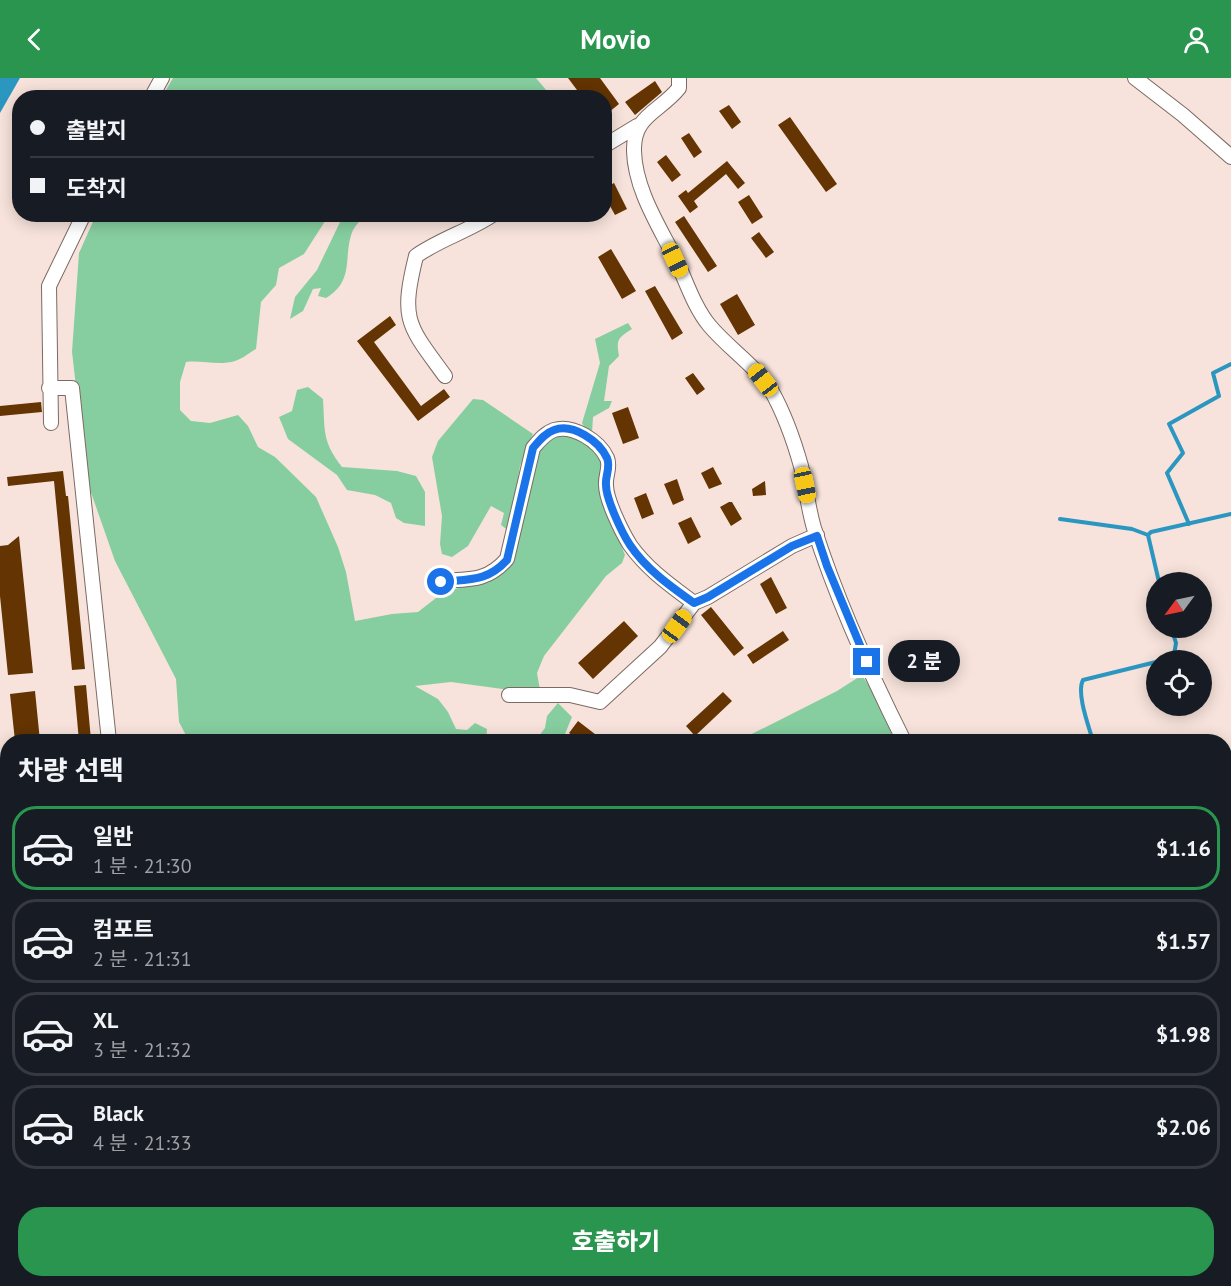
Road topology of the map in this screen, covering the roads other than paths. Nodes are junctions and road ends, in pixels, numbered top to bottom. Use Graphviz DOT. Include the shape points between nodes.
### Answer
graph roads {
  1 [pos="679,78"];
  2 [pos="1135,78"];
  3 [pos="637,126"];
  4 [pos="612,141"];
  5 [pos="1231,157"];
  6 [pos="80,222"];
  7 [pos="479,222"];
  8 [pos="445,376"];
  9 [pos="49,388"];
  10 [pos="51,423"];
  11 [pos="817,536"];
  12 [pos="441,582"];
  13 [pos="694,603"];
  14 [pos="509,695"];
  15 [pos="108,734"];
  16 [pos="900,734"];
  1 -- 3 [label="street" via="679,88 670,100"];
  2 -- 5 [label="street"];
  3 -- 4 [label="street"];
  3 -- 11 [label="street" via="635,158 649,207 707,323 770,390 801,466"];
  6 -- 9 [label="street" via="49,286"];
  7 -- 8 [label="street" via="416,256 408,291 408,317 415,335"];
  9 -- 10 [label="street"];
  9 -- 15 [label="street" via="72,388"];
  11 -- 13 [label="street" via="792,546"];
  11 -- 16 [label="street"];
  12 -- 13 [label="street" via="485,577 507,560 533,448 555,429 568,429 581,433 607,458 605,487 629,543 648,568"];
  13 -- 14 [label="street" via="660,647 600,702 570,695"];
}
